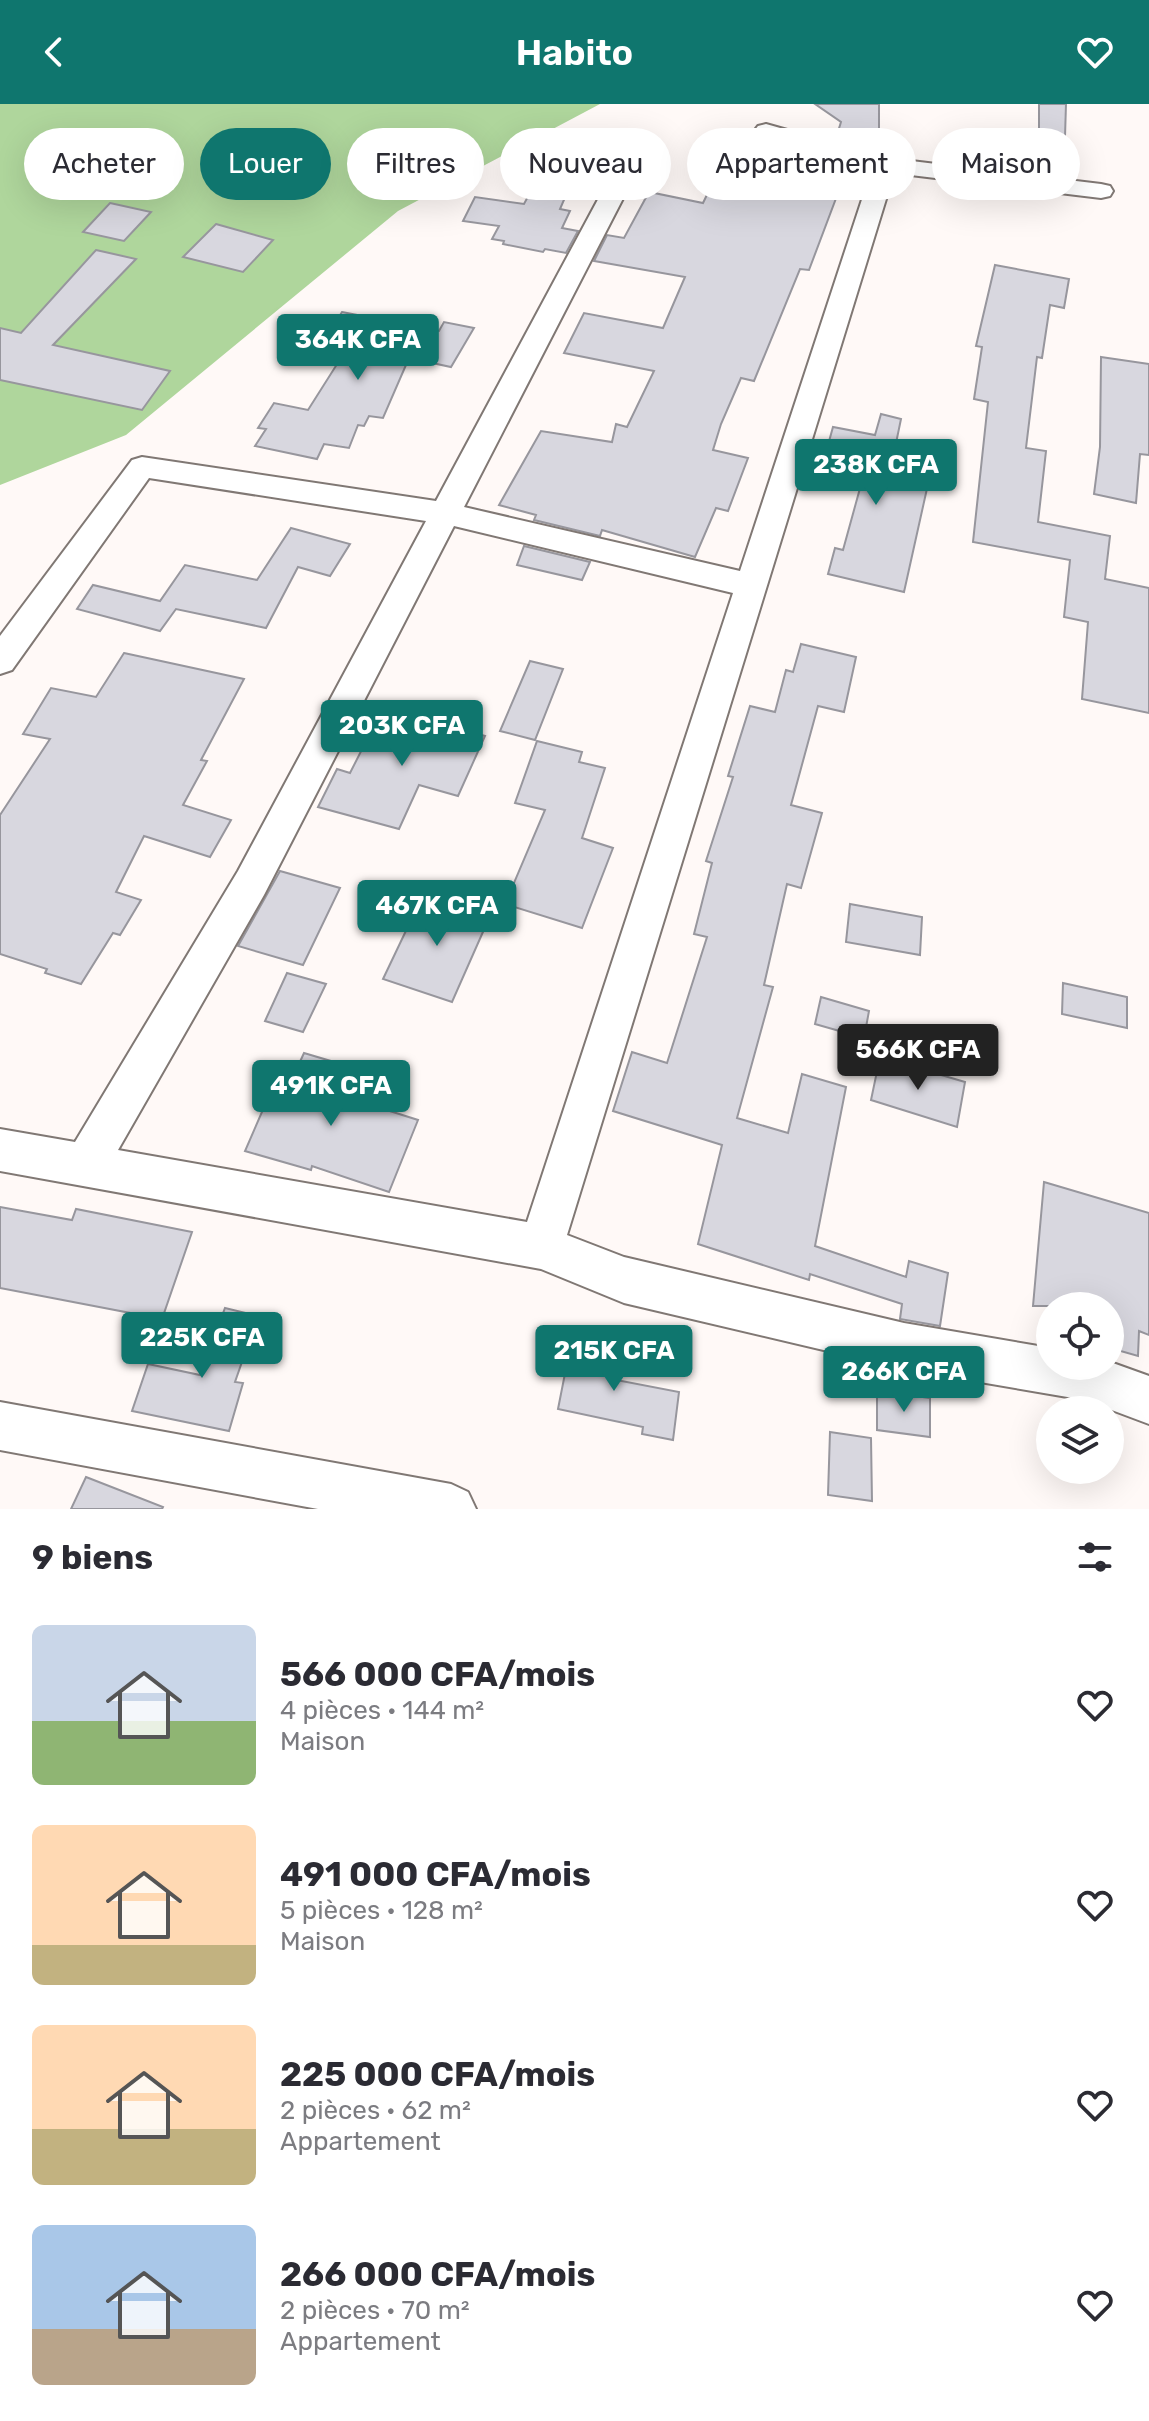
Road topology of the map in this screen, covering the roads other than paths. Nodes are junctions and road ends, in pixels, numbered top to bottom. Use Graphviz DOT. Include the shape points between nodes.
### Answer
graph roads {
  1 [pos="916,169"];
  2 [pos="1101,191"];
  3 [pos="610,200"];
  4 [pos="874,200"];
  5 [pos="445,513"];
  6 [pos="751,585"];
  7 [pos="0,661"];
  8 [pos="0,1150"];
  9 [pos="86,1164"];
  10 [pos="541,1247"];
  11 [pos="1149,1400"];
  12 [pos="0,1426"];
  13 [pos="451,1509"];
  1 -- 2 [label="street"];
  3 -- 5 [label="street"];
  4 -- 6 [label="street"];
  5 -- 6 [label="street"];
  5 -- 7 [label="street" via="142,467"];
  5 -- 9 [label="street" via="251,883"];
  6 -- 10 [label="street"];
  8 -- 9 [label="street"];
  9 -- 10 [label="street"];
  10 -- 11 [label="street" via="624,1280 904,1346 1085,1377"];
  12 -- 13 [label="street"];
}
